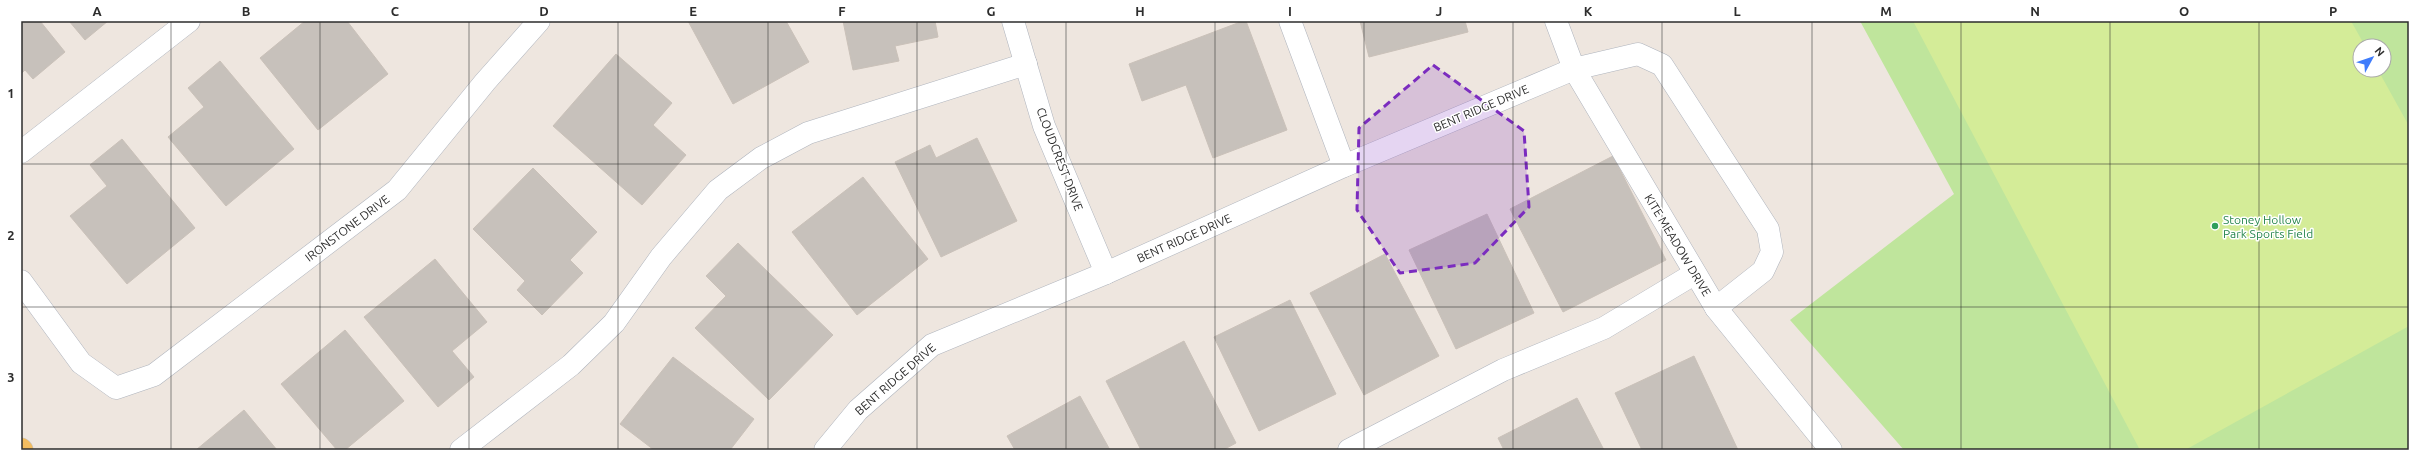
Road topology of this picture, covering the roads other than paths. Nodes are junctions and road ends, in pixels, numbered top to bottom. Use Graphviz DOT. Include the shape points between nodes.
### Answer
graph roads {
  1 [pos="188,21"];
  2 [pos="539,21"];
  3 [pos="1013,21"];
  4 [pos="1290,21"];
  5 [pos="1556,21"];
  6 [pos="1026,64"];
  7 [pos="1574,69"];
  8 [pos="21,152"];
  9 [pos="1344,166"];
  10 [pos="1106,273"];
  11 [pos="1694,274"];
  12 [pos="21,281"];
  13 [pos="1716,308"];
  14 [pos="461,450"];
  15 [pos="825,450"];
  16 [pos="1349,450"];
  17 [pos="1831,450"];
  1 -- 8 [label="street"];
  2 -- 12 [label="street, IRONSTONE DRIVE" via="485,82 397,190 154,375 116,388 81,363"];
  3 -- 6 [label="street, CLOUDCREST DRIVE"];
  4 -- 9 [label="street"];
  5 -- 7 [label="street, KITE MEADOW DRIVE"];
  6 -- 10 [label="street, CLOUDCREST DRIVE" via="1044,126"];
  6 -- 14 [label="street" via="808,133 761,158 718,190 661,257 614,323 571,365"];
  7 -- 9 [label="street, BENT RIDGE DRIVE"];
  7 -- 11 [label="street, KITE MEADOW DRIVE"];
  7 -- 13 [label="street, BENT RIDGE DRIVE" via="1638,54 1662,65 1768,229 1772,252 1763,271"];
  9 -- 10 [label="street, BENT RIDGE DRIVE"];
  10 -- 15 [label="street, BENT RIDGE DRIVE" via="932,345 858,410"];
  11 -- 13 [label="street, KITE MEADOW DRIVE"];
  11 -- 16 [label="street" via="1604,328 1503,370"];
  13 -- 17 [label="street, KITE MEADOW DRIVE"];
}
